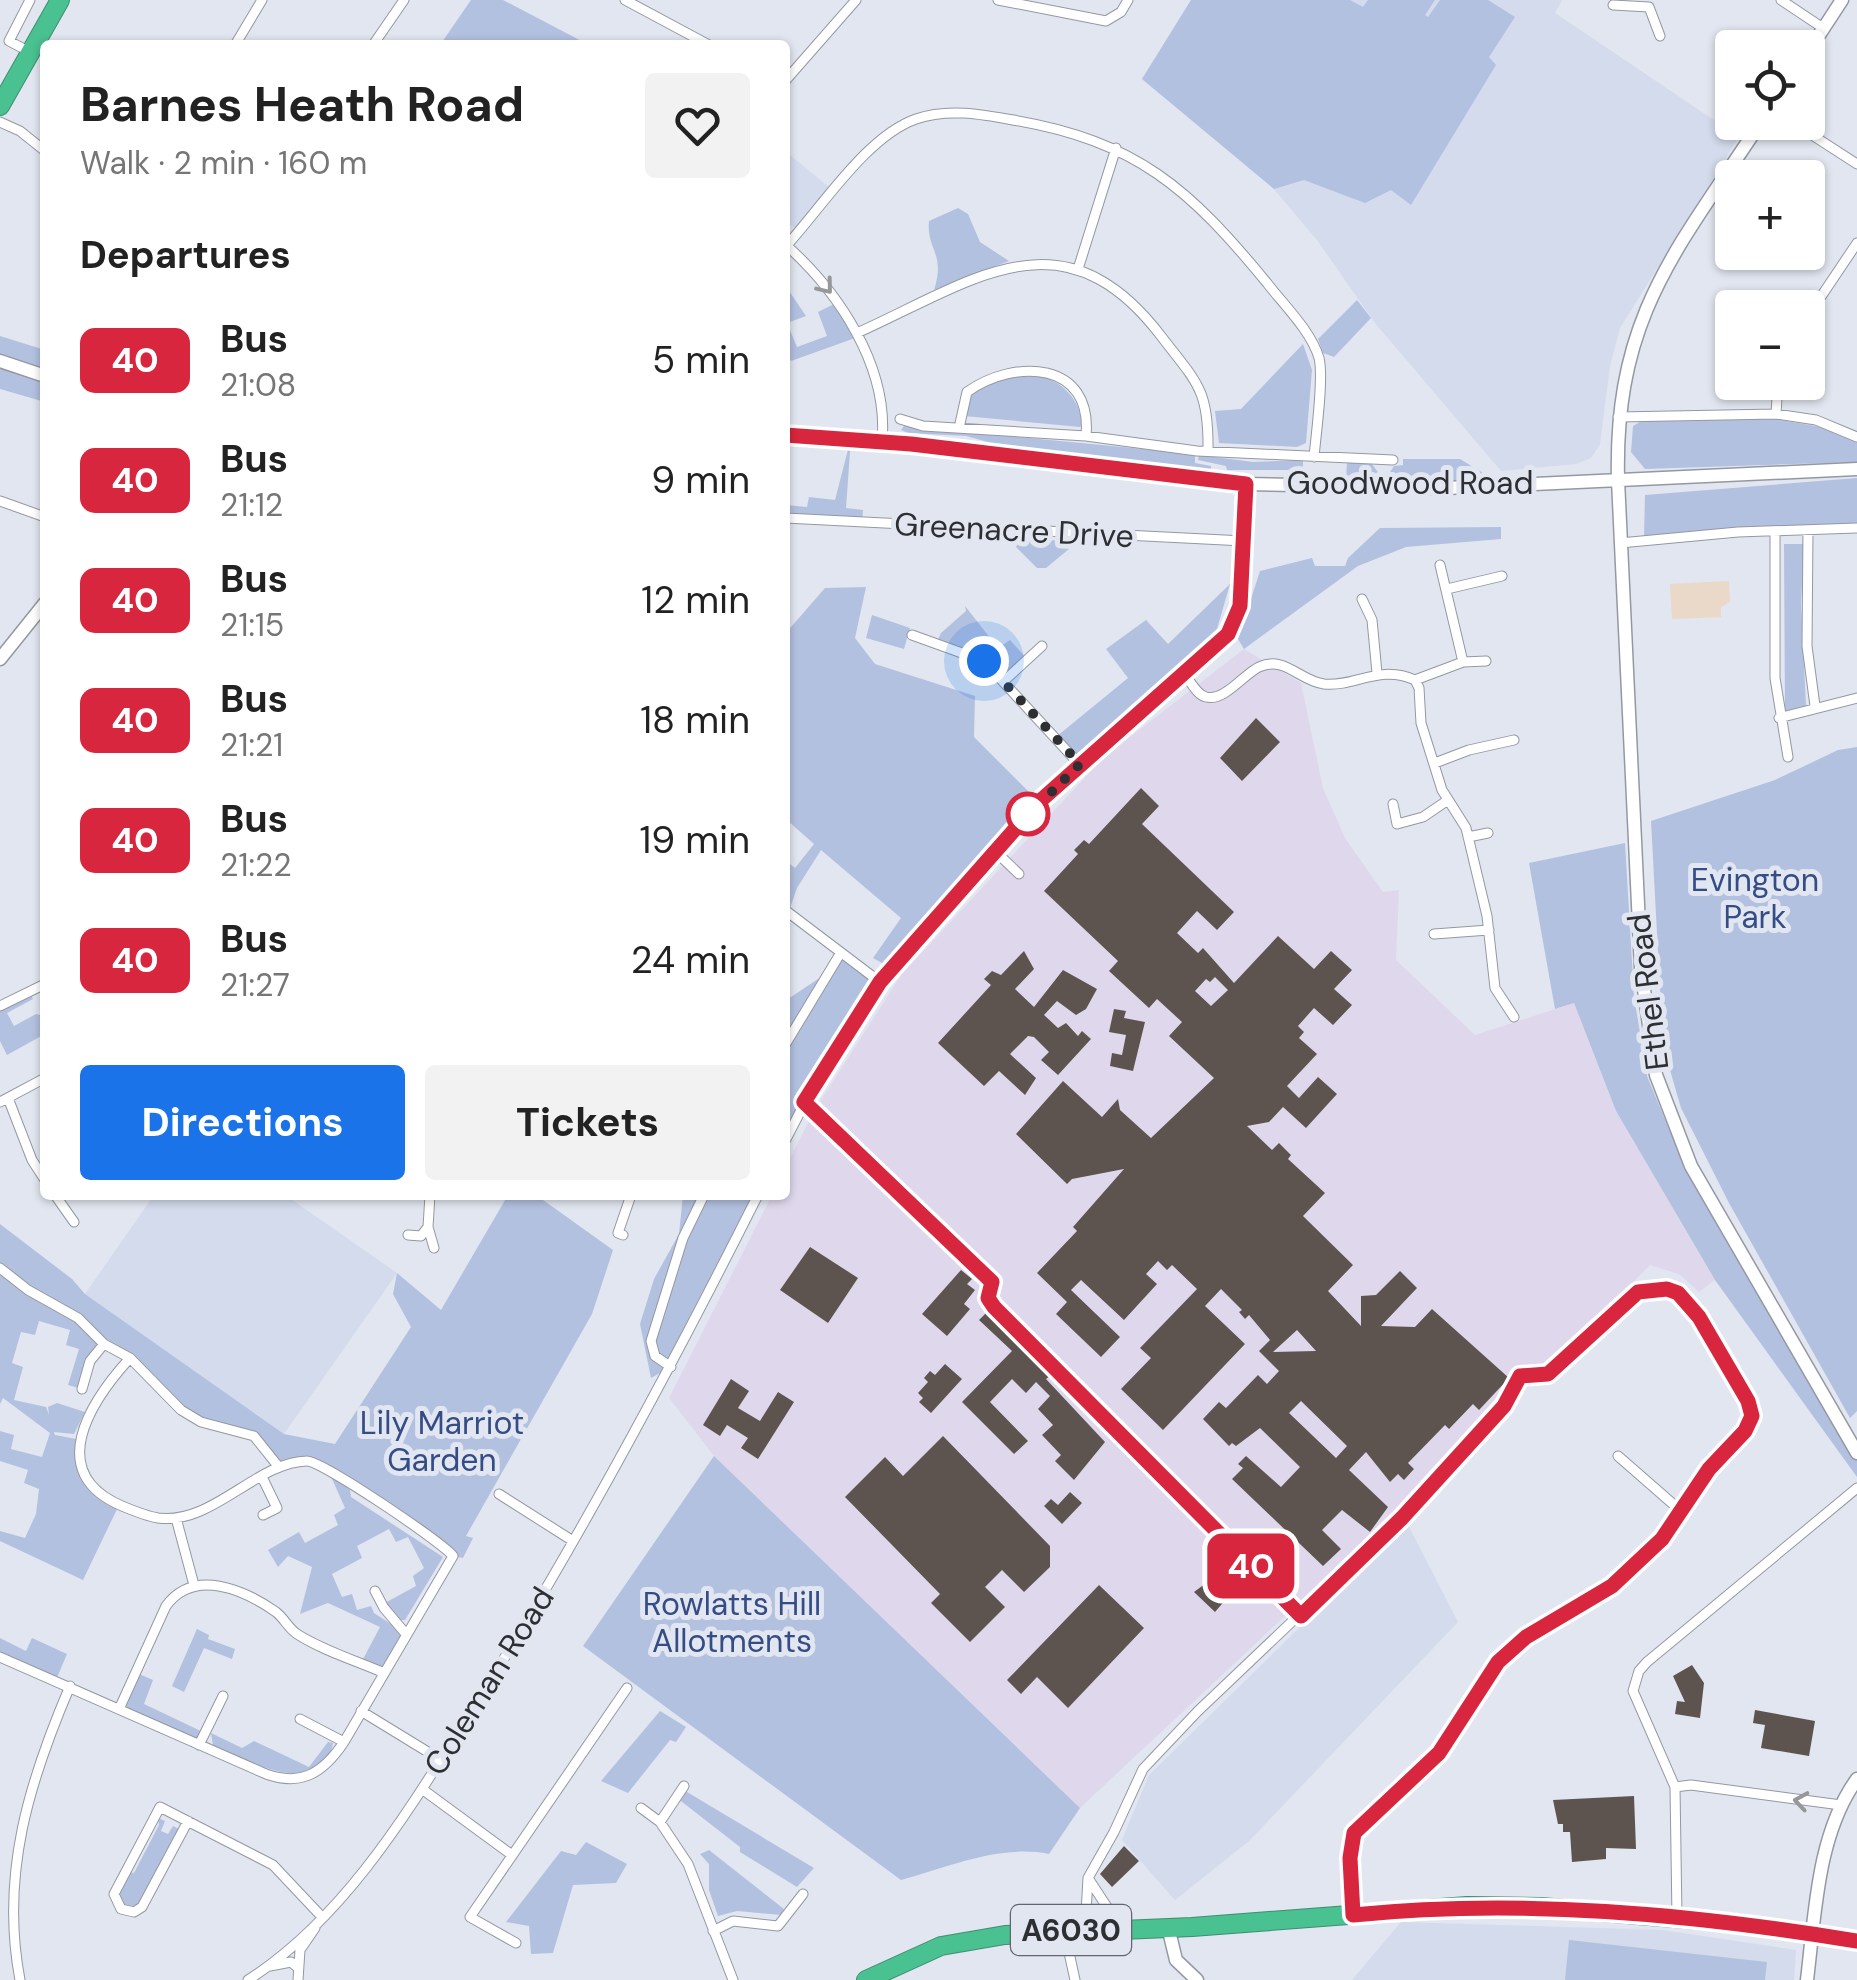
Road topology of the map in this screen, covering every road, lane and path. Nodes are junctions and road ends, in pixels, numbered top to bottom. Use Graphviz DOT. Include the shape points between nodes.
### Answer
graph roads {
  1 [pos="30,0"];
  2 [pos="60,0"];
  3 [pos="262,0"];
  4 [pos="404,0"];
  5 [pos="625,0"];
  6 [pos="856,0"];
  7 [pos="998,0"];
  8 [pos="1128,0"];
  9 [pos="1781,0"];
  10 [pos="1842,0"];
  11 [pos="1652,3"];
  12 [pos="1613,6"];
  13 [pos="1823,28"];
  14 [pos="1660,36"];
  15 [pos="238,40"];
  16 [pos="376,40"];
  17 [pos="701,40"];
  18 [pos="30,52"];
  19 [pos="790,75"];
  20 [pos="0,106"];
  21 [pos="0,122"];
  22 [pos="1749,140"];
  23 [pos="1820,140"];
  24 [pos="40,147"];
  25 [pos="1116,148"];
  26 [pos="1857,164"];
  27 [pos="790,241"];
  28 [pos="1857,243"];
  29 [pos="790,249"];
  30 [pos="1078,268"];
  31 [pos="1825,291"];
  32 [pos="857,335"];
  33 [pos="0,361"];
  34 [pos="40,374"];
  35 [pos="1777,400"];
  36 [pos="1776,414"];
  37 [pos="1618,417"];
  38 [pos="900,419"];
  39 [pos="959,428"];
  40 [pos="790,435"];
  41 [pos="1086,436"];
  42 [pos="1857,437"];
  43 [pos="882,441"];
  44 [pos="1208,451"];
  45 [pos="1314,457"];
  46 [pos="1394,460"];
  47 [pos="1857,470"];
  48 [pos="1618,480"];
  49 [pos="1246,484"];
  50 [pos="0,501"];
  51 [pos="40,515"];
  52 [pos="790,518"];
  53 [pos="1857,528"];
  54 [pos="1808,530"];
  55 [pos="1775,531"];
  56 [pos="1244,541"];
  57 [pos="1620,543"];
  58 [pos="1440,565"];
  59 [pos="1502,576"];
  60 [pos="1447,589"];
  61 [pos="1362,599"];
  62 [pos="1384,606"];
  63 [pos="40,609"];
  64 [pos="1369,612"];
  65 [pos="941,633"];
  66 [pos="912,636"];
  67 [pos="936,644"];
  68 [pos="1042,646"];
  69 [pos="0,658"];
  70 [pos="1463,662"];
  71 [pos="1486,662"];
  72 [pos="1378,673"];
  73 [pos="1186,675"];
  74 [pos="1005,680"];
  75 [pos="1415,680"];
  76 [pos="1857,698"];
  77 [pos="1814,706"];
  78 [pos="1779,718"];
  79 [pos="1514,740"];
  80 [pos="1788,757"];
  81 [pos="1436,763"];
  82 [pos="1080,764"];
  83 [pos="1448,800"];
  84 [pos="1392,804"];
  85 [pos="1488,833"];
  86 [pos="1468,837"];
  87 [pos="995,851"];
  88 [pos="1019,874"];
  89 [pos="790,914"];
  90 [pos="1489,930"];
  91 [pos="1434,934"];
  92 [pos="840,954"];
  93 [pos="880,982"];
  94 [pos="40,986"];
  95 [pos="0,1006"];
  96 [pos="1514,1017"];
  97 [pos="790,1037"];
  98 [pos="40,1081"];
  99 [pos="4,1100"];
  100 [pos="804,1102"];
  101 [pos="790,1130"];
  102 [pos="40,1172"];
  103 [pos="59,1200"];
  104 [pos="430,1200"];
  105 [pos="629,1200"];
  106 [pos="702,1200"];
  107 [pos="755,1200"];
  108 [pos="74,1222"];
  109 [pos="428,1227"];
  110 [pos="408,1235"];
  111 [pos="623,1235"];
  112 [pos="434,1248"];
  113 [pos="0,1268"];
  114 [pos="992,1282"];
  115 [pos="104,1344"];
  116 [pos="130,1358"];
  117 [pos="671,1367"];
  118 [pos="82,1388"];
  119 [pos="1857,1452"];
  120 [pos="1618,1456"];
  121 [pos="278,1466"];
  122 [pos="262,1479"];
  123 [pos="1857,1488"];
  124 [pos="500,1494"];
  125 [pos="1682,1512"];
  126 [pos="264,1514"];
  127 [pos="176,1518"];
  128 [pos="573,1541"];
  129 [pos="194,1584"];
  130 [pos="375,1591"];
  131 [pos="406,1634"];
  132 [pos="0,1657"];
  133 [pos="382,1672"];
  134 [pos="70,1686"];
  135 [pos="626,1688"];
  136 [pos="223,1696"];
  137 [pos="120,1707"];
  138 [pos="361,1712"];
  139 [pos="300,1719"];
  140 [pos="344,1742"];
  141 [pos="199,1744"];
  142 [pos="441,1760"];
  143 [pos="1857,1779"];
  144 [pos="684,1786"];
  145 [pos="1675,1787"];
  146 [pos="422,1790"];
  147 [pos="1841,1805"];
  148 [pos="641,1808"];
  149 [pos="188,1821"];
  150 [pos="660,1822"];
  151 [pos="512,1856"];
  152 [pos="0,1869"];
  153 [pos="12,1870"];
  154 [pos="1088,1878"];
  155 [pos="804,1894"];
  156 [pos="1353,1915"];
  157 [pos="322,1918"];
  158 [pos="1676,1919"];
  159 [pos="1168,1927"];
  160 [pos="1085,1930"];
  161 [pos="1109,1930"];
  162 [pos="713,1931"];
  163 [pos="1064,1931"];
  164 [pos="1812,1934"];
  165 [pos="1857,1941"];
  166 [pos="516,1943"];
  167 [pos="270,1966"];
  168 [pos="297,1967"];
  169 [pos="891,1974"];
  170 [pos="20,1980"];
  171 [pos="248,1980"];
  172 [pos="298,1980"];
  173 [pos="734,1980"];
  174 [pos="866,1980"];
  175 [pos="1075,1980"];
  176 [pos="1197,1980"];
  177 [pos="1807,1980"];
  1 -- 18 [label="street" via="10,40"];
  2 -- 18 [label="highway"];
  3 -- 15 [label="street"];
  4 -- 16 [label="street"];
  5 -- 17 [label="street"];
  6 -- 19 [label="street"];
  7 -- 8 [label="street" via="1106,21"];
  9 -- 13 [label="street"];
  10 -- 13 [label="street"];
  11 -- 12 [label="street"];
  11 -- 14 [label="street"];
  18 -- 20 [label="highway"];
  21 -- 24 [label="street"];
  22 -- 37 [label="street, Ethel Road" via="1659,279 1627,361"];
  23 -- 26 [label="street"];
  25 -- 27 [label="street" via="1022,121 927,116 883,136"];
  25 -- 30 [label="street"];
  25 -- 45 [label="street" via="1200,207 1308,337 1319,360"];
  28 -- 31 [label="street"];
  29 -- 32 [label="street, one-way" via="835,297"];
  30 -- 32 [label="street" via="1030,262 1001,269"];
  30 -- 44 [label="street" via="1132,299 1198,384 1208,409"];
  32 -- 43 [label="street" via="882,404"];
  33 -- 34 [label="street"];
  35 -- 36 [label="street"];
  36 -- 37 [label="street"];
  36 -- 42 [label="street" via="1816,420"];
  37 -- 48 [label="street, Ethel Road"];
  38 -- 39 [label="street"];
  39 -- 41 [label="street"];
  39 -- 41 [label="street" via="967,392 1005,372 1031,370 1079,392"];
  40 -- 43 [label="street, Goodwood Road"];
  41 -- 44 [label="street"];
  43 -- 49 [label="street, Goodwood Road"];
  44 -- 45 [label="street"];
  45 -- 46 [label="street"];
  47 -- 48 [label="street, Goodwood Road"];
  48 -- 49 [label="street, Goodwood Road" via="1406,488"];
  48 -- 57 [label="street, Ethel Road"];
  49 -- 56 [label="street"];
  50 -- 51 [label="street"];
  52 -- 56 [label="street, Greenacre Drive"];
  53 -- 54 [label="street"];
  54 -- 55 [label="street"];
  54 -- 77 [label="street"];
  55 -- 57 [label="street"];
  55 -- 78 [label="street"];
  56 -- 73 [label="street" via="1240,606 1232,626"];
  57 -- 119 [label="street, Ethel Road" via="1641,968 1656,1075 1690,1166"];
  58 -- 60 [label="street"];
  59 -- 60 [label="street"];
  60 -- 70 [label="street"];
  61 -- 64 [label="street"];
  62 -- 64 [label="street"];
  63 -- 69 [label="street"];
  64 -- 72 [label="street"];
  65 -- 67 [label="street"];
  66 -- 67 [label="street"];
  67 -- 74 [label="street" via="984,661"];
  68 -- 74 [label="street"];
  70 -- 71 [label="street"];
  70 -- 75 [label="street"];
  72 -- 73 [label="street" via="1327,684 1272,664 1208,698"];
  72 -- 75 [label="street"];
  73 -- 82 [label="street"];
  74 -- 82 [label="street"];
  75 -- 81 [label="street"];
  76 -- 77 [label="street"];
  77 -- 78 [label="street"];
  78 -- 80 [label="street"];
  79 -- 81 [label="street"];
  81 -- 83 [label="street"];
  82 -- 87 [label="street"];
  83 -- 84 [label="street" via="1396,824"];
  83 -- 86 [label="street"];
  85 -- 86 [label="street"];
  86 -- 90 [label="street"];
  87 -- 88 [label="street"];
  87 -- 93 [label="street"];
  89 -- 92 [label="street"];
  90 -- 91 [label="street"];
  90 -- 96 [label="street" via="1492,978"];
  92 -- 93 [label="street"];
  92 -- 97 [label="street"];
  93 -- 100 [label="street"];
  94 -- 95 [label="street"];
  98 -- 99 [label="street"];
  99 -- 102 [label="street"];
  100 -- 101 [label="street"];
  100 -- 114 [label="street"];
  103 -- 108 [label="street"];
  104 -- 109 [label="street"];
  105 -- 111 [label="street" via="618,1232"];
  106 -- 117 [label="street" via="650,1341 654,1356"];
  107 -- 117 [label="street, Coleman Road"];
  109 -- 110 [label="street" via="421,1236"];
  109 -- 112 [label="street"];
  113 -- 115 [label="street" via="78,1318"];
  115 -- 116 [label="street"];
  115 -- 118 [label="street"];
  116 -- 121 [label="street" via="182,1410 254,1436"];
  116 -- 127 [label="street" via="99,1395 80,1446 81,1471 101,1497"];
  117 -- 128 [label="street, Coleman Road"];
  120 -- 125 [label="street"];
  121 -- 122 [label="street"];
  121 -- 131 [label="street" via="310,1461 335,1472 453,1556"];
  122 -- 126 [label="street" via="277,1508"];
  122 -- 127 [label="street"];
  123 -- 145 [label="street" via="1638,1672 1634,1698"];
  124 -- 128 [label="street"];
  125 -- 154 [label="street" via="1752,1416 1726,1361 1678,1293 1638,1292 1548,1374 1520,1376 1504,1406 1402,1518 1142,1769"];
  125 -- 156 [label="street" via="1612,1586 1526,1637 1498,1662 1439,1753 1354,1833"];
  127 -- 129 [label="street"];
  128 -- 142 [label="street, Coleman Road"];
  129 -- 133 [label="street" via="256,1601 294,1632"];
  129 -- 137 [label="street" via="170,1600"];
  130 -- 131 [label="street"];
  131 -- 133 [label="street"];
  132 -- 134 [label="street"];
  133 -- 138 [label="street"];
  134 -- 137 [label="street"];
  134 -- 153 [label="street" via="28,1792"];
  135 -- 151 [label="street"];
  136 -- 141 [label="street"];
  137 -- 141 [label="street"];
  138 -- 140 [label="street"];
  138 -- 142 [label="street"];
  139 -- 140 [label="street"];
  140 -- 141 [label="street" via="315,1776 280,1779"];
  142 -- 146 [label="street, Coleman Road"];
  143 -- 147 [label="street"];
  144 -- 150 [label="street"];
  147 -- 145 [label="street, one-way"];
  145 -- 158 [label="street"];
  146 -- 151 [label="street"];
  146 -- 157 [label="street, Coleman Road"];
  147 -- 164 [label="street"];
  148 -- 150 [label="street"];
  149 -- 149 [label="street" via="142,1908 121,1909 114,1894 160,1807"];
  149 -- 157 [label="street" via="273,1865"];
  150 -- 162 [label="street" via="688,1864"];
  151 -- 166 [label="street" via="470,1917"];
  152 -- 153 [label="street"];
  153 -- 170 [label="street"];
  154 -- 160 [label="street"];
  154 -- 161 [label="street" via="1109,1910"];
  155 -- 162 [label="street" via="778,1926 733,1921"];
  156 -- 158 [label="highway, A6030" via="1498,1906"];
  156 -- 159 [label="highway, A6030"];
  157 -- 167 [label="street, Coleman Road"];
  157 -- 168 [label="street" via="300,1950"];
  158 -- 164 [label="highway, A6030"];
  159 -- 161 [label="highway, A6030"];
  159 -- 176 [label="street" via="1176,1960"];
  160 -- 161 [label="highway, A6030"];
  160 -- 163 [label="highway, A6030"];
  162 -- 173 [label="street"];
  163 -- 169 [label="highway, A6030" via="941,1946"];
  163 -- 175 [label="street"];
  164 -- 165 [label="highway, A6030"];
  164 -- 177 [label="street"];
  167 -- 168 [label="street"];
  167 -- 171 [label="street, Coleman Road"];
  168 -- 172 [label="street"];
  169 -- 174 [label="highway, A6030"];
}
